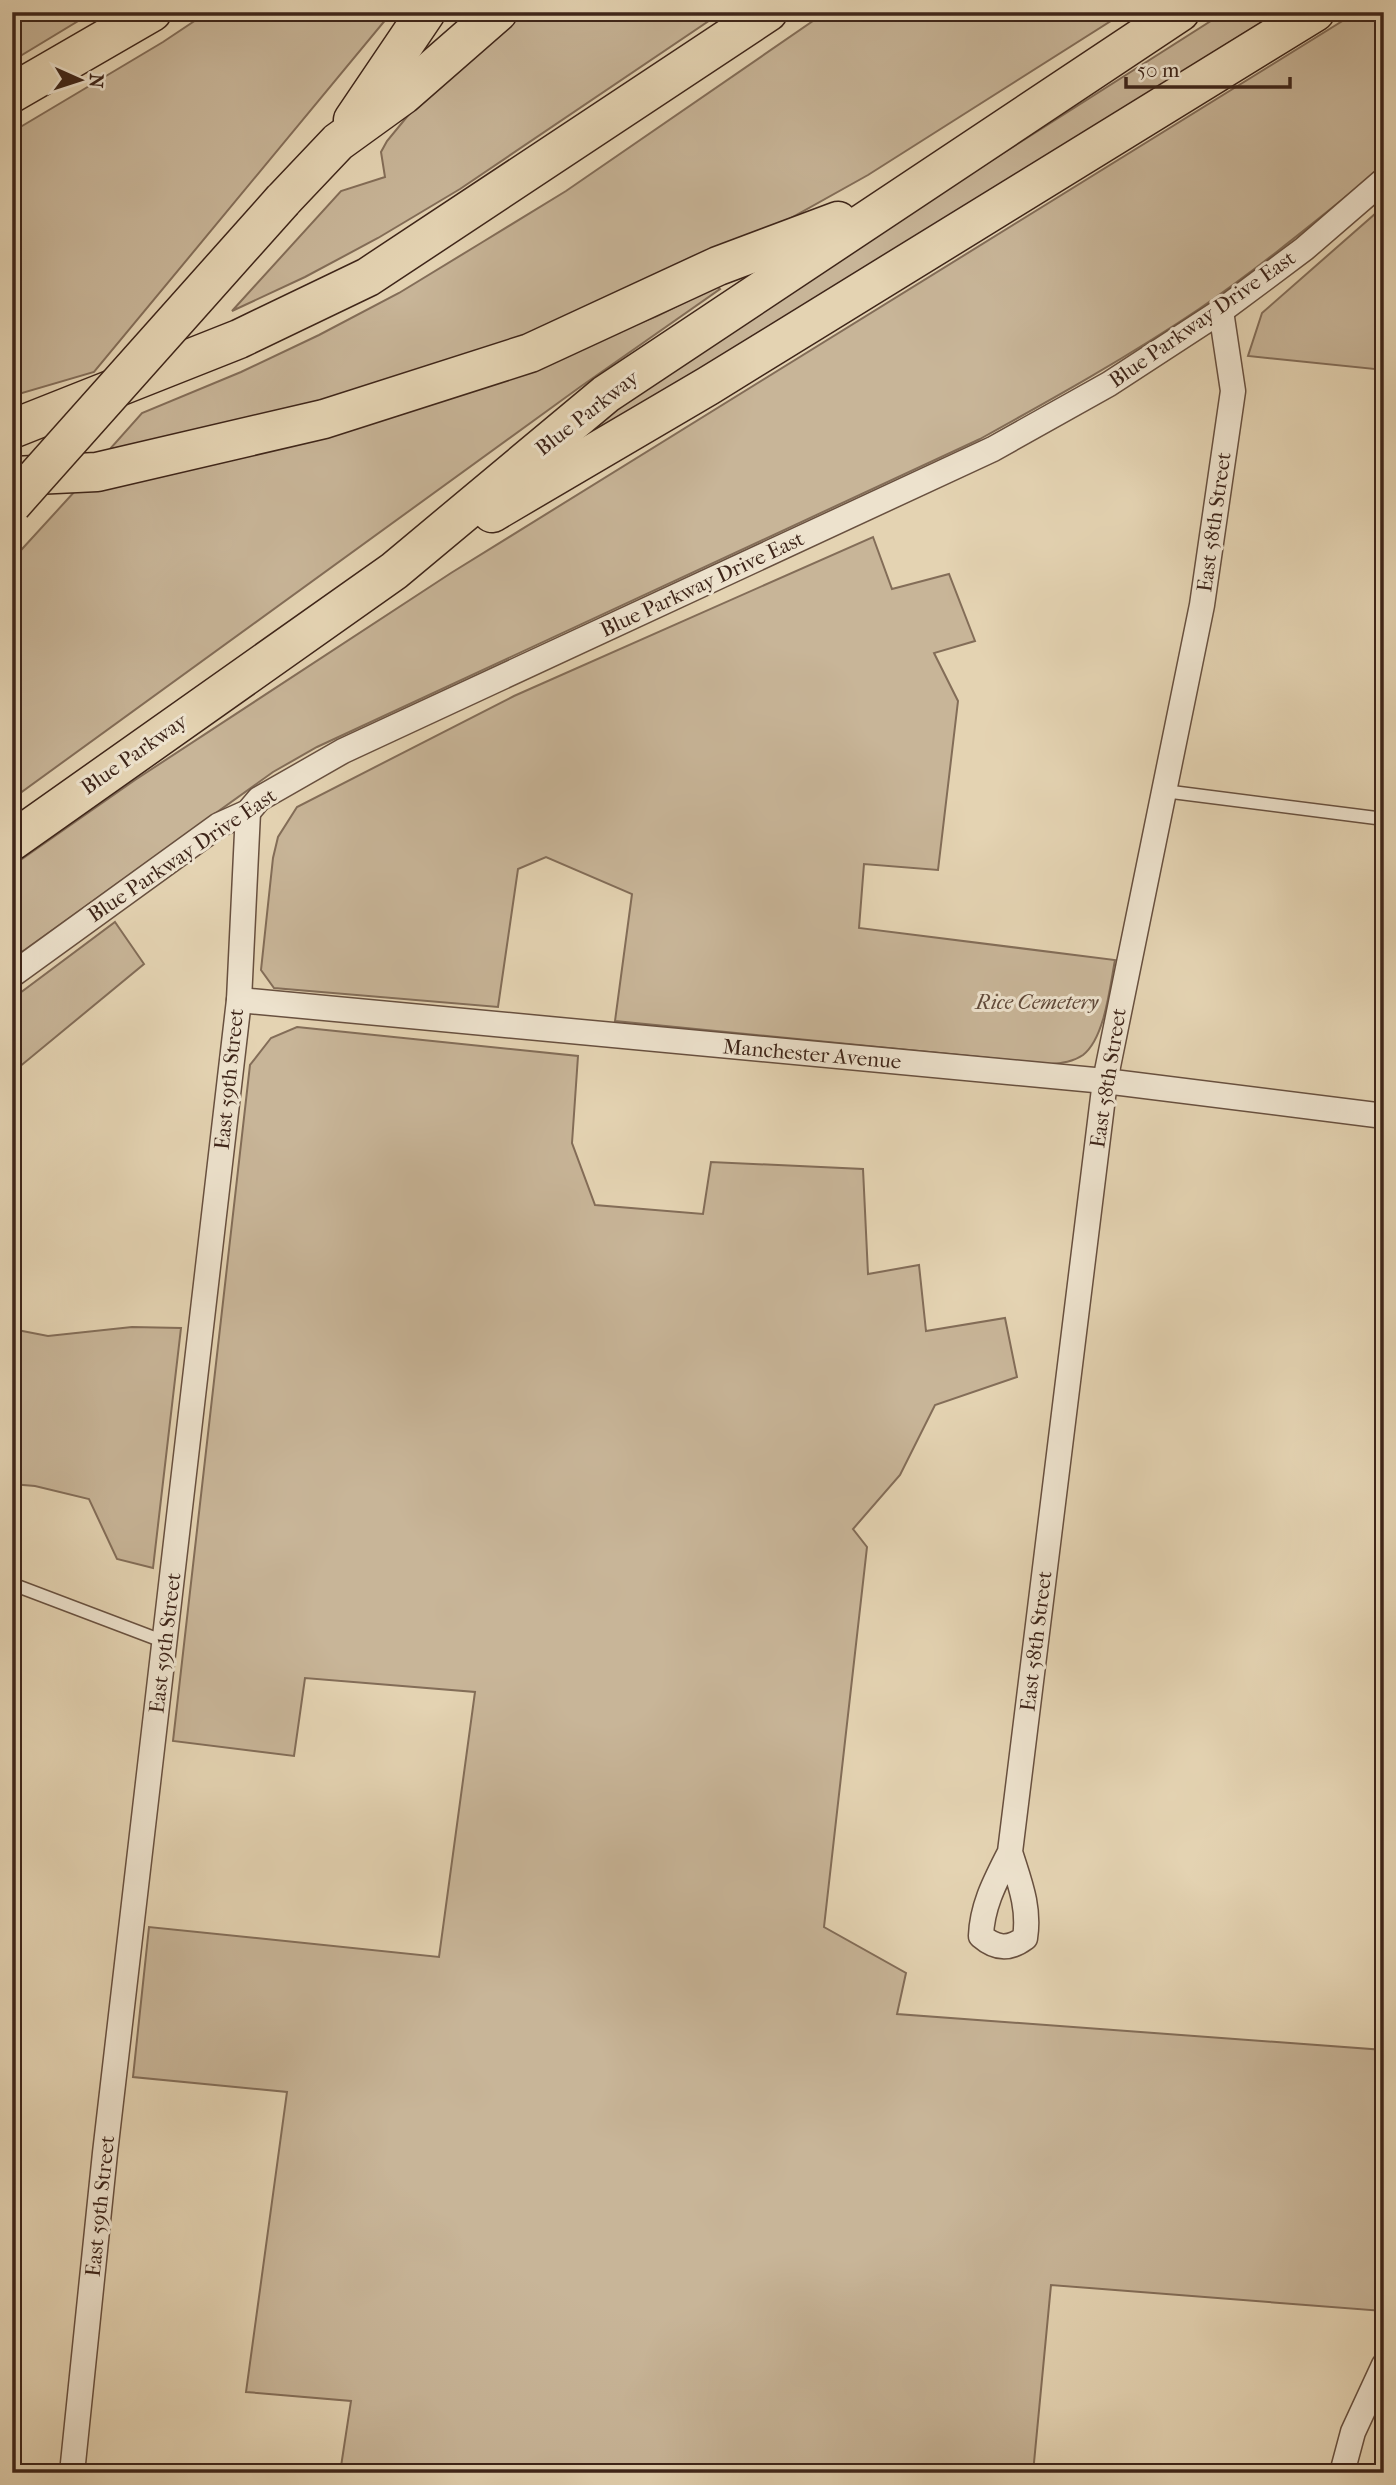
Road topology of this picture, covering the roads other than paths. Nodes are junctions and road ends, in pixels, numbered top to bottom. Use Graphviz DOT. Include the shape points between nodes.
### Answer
graph roads {
  1 [pos="152,12"];
  2 [pos="426,12"];
  3 [pos="498,12"];
  4 [pos="768,12"];
  5 [pos="1180,12"];
  6 [pos="1315,12"];
  7 [pos="12,93"];
  8 [pos="338,142"];
  9 [pos="1384,180"];
  10 [pos="903,196"];
  11 [pos="1222,311"];
  12 [pos="12,429"];
  13 [pos="12,476"];
  14 [pos="12,503"];
  15 [pos="394,572"];
  16 [pos="1164,791"];
  17 [pos="248,812"];
  18 [pos="1384,819"];
  19 [pos="12,841"];
  20 [pos="12,975"];
  21 [pos="239,1000"];
  22 [pos="1105,1081"];
  23 [pos="1384,1116"];
  24 [pos="12,1584"];
  25 [pos="165,1642"];
  26 [pos="1010,1852"];
  27 [pos="1384,2365"];
  28 [pos="72,2473"];
  29 [pos="1342,2473"];
  1 -- 7 [label="highway"];
  2 -- 8 [label="highway"];
  3 -- 8 [label="highway" via="403,94"];
  4 -- 12 [label="highway" via="368,277 240,339"];
  5 -- 10 [label="highway, Blue Parkway"];
  6 -- 15 [label="highway" via="720,379"];
  8 -- 14 [label="highway, bridge"];
  9 -- 11 [label="street, Blue Parkway Drive East"];
  10 -- 13 [label="highway" via="718,266 530,353 324,419 97,472"];
  10 -- 15 [label="highway, Blue Parkway" via="606,394"];
  11 -- 16 [label="street, East 58th Street" via="1233,391 1202,605"];
  11 -- 17 [label="street, Blue Parkway Drive East" via="1109,384 993,449 343,751 259,799"];
  15 -- 19 [label="highway, Blue Parkway"];
  16 -- 18 [label="lane"];
  16 -- 22 [label="street, East 58th Street"];
  17 -- 20 [label="street, Blue Parkway Drive East" via="179,852"];
  17 -- 21 [label="street, East 59th Street"];
  21 -- 22 [label="street, Manchester Avenue"];
  21 -- 25 [label="street, East 59th Street"];
  22 -- 23 [label="street, Manchester Avenue"];
  22 -- 26 [label="street, East 58th Street"];
  24 -- 25 [label="lane"];
  25 -- 28 [label="street, East 59th Street"];
  27 -- 29 [label="street" via="1353,2432"];
}
